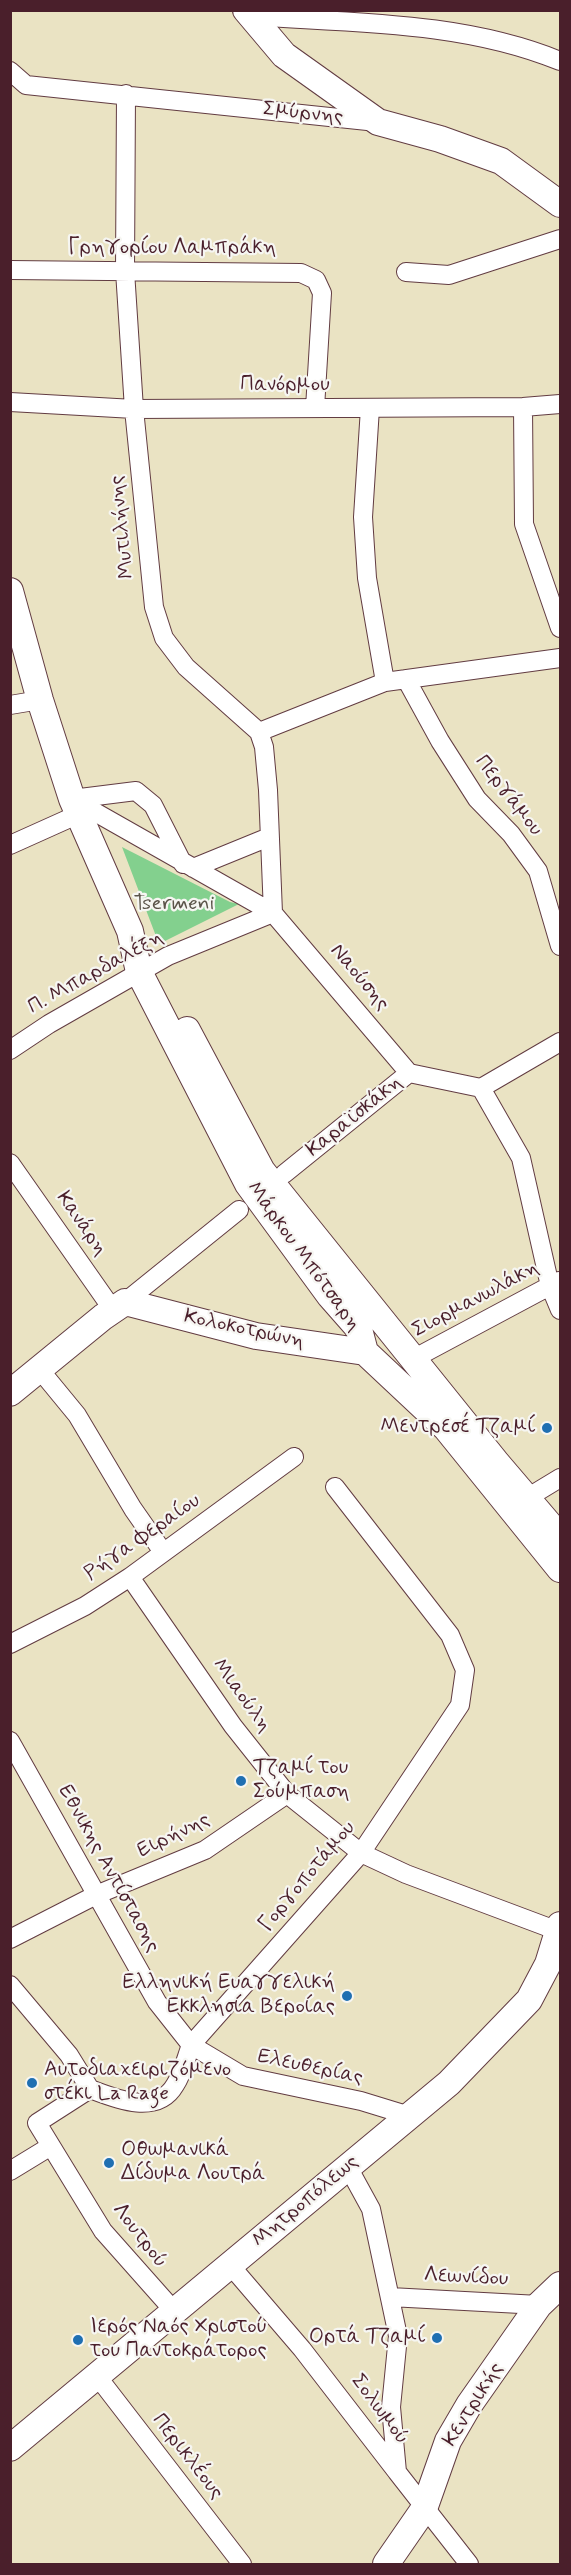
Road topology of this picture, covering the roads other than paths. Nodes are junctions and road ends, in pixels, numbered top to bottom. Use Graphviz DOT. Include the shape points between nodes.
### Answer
graph roads {
  1 [pos="247,13"];
  2 [pos="561,60"];
  3 [pos="10,71"];
  4 [pos="126,94"];
  5 [pos="378,122"];
  6 [pos="561,204"];
  7 [pos="561,239"];
  8 [pos="10,270"];
  9 [pos="125,272"];
  10 [pos="406,272"];
  11 [pos="10,402"];
  12 [pos="561,404"];
  13 [pos="523,407"];
  14 [pos="315,408"];
  15 [pos="370,408"];
  16 [pos="134,409"];
  17 [pos="10,591"];
  18 [pos="561,628"];
  19 [pos="561,658"];
  20 [pos="406,679"];
  21 [pos="385,682"];
  22 [pos="40,700"];
  23 [pos="10,705"];
  24 [pos="259,732"];
  25 [pos="76,807"];
  26 [pos="269,837"];
  27 [pos="10,845"];
  28 [pos="188,866"];
  29 [pos="273,913"];
  30 [pos="561,946"];
  31 [pos="146,968"];
  32 [pos="561,1042"];
  33 [pos="10,1050"];
  34 [pos="409,1073"];
  35 [pos="481,1088"];
  36 [pos="10,1163"];
  37 [pos="284,1174"];
  38 [pos="239,1210"];
  39 [pos="555,1283"];
  40 [pos="119,1306"];
  41 [pos="561,1310"];
  42 [pos="365,1352"];
  43 [pos="413,1359"];
  44 [pos="40,1370"];
  45 [pos="10,1393"];
  46 [pos="294,1457"];
  47 [pos="561,1478"];
  48 [pos="335,1487"];
  49 [pos="527,1498"];
  50 [pos="561,1537"];
  51 [pos="163,1552"];
  52 [pos="561,1569"];
  53 [pos="130,1577"];
  54 [pos="10,1644"];
  55 [pos="10,1741"];
  56 [pos="287,1794"];
  57 [pos="362,1853"];
  58 [pos="96,1895"];
  59 [pos="560,1929"];
  60 [pos="10,1939"];
  61 [pos="10,1985"];
  62 [pos="191,2045"];
  63 [pos="90,2090"];
  64 [pos="410,2116"];
  65 [pos="51,2146"];
  66 [pos="348,2167"];
  67 [pos="10,2171"];
  68 [pos="230,2265"];
  69 [pos="561,2286"];
  70 [pos="390,2296"];
  71 [pos="539,2305"];
  72 [pos="174,2311"];
  73 [pos="97,2376"];
  74 [pos="10,2448"];
  75 [pos="397,2472"];
  76 [pos="424,2508"];
  77 [pos="242,2565"];
  78 [pos="386,2565"];
  79 [pos="469,2565"];
  1 -- 2 [label="street" via="477,35"];
  1 -- 5 [label="street" via="284,55"];
  3 -- 4 [label="street, Σμύρνης" via="26,85"];
  4 -- 5 [label="street, Σμύρνης"];
  4 -- 9 [label="street, Mυτιλήνης"];
  5 -- 6 [label="street, Σμύρνης" via="501,161"];
  7 -- 10 [label="street" via="449,275"];
  8 -- 9 [label="street, Γρηγορίου Λαμπράκη"];
  9 -- 14 [label="street, Γρηγορίου Λαμπράκη" via="301,273 316,280 322,293"];
  9 -- 16 [label="street, Mυτιλήνης"];
  11 -- 16 [label="street, Πανόρμου"];
  12 -- 13 [label="street, Πανόρμου"];
  13 -- 15 [label="street, Πανόρμου"];
  13 -- 18 [label="street" via="524,524"];
  14 -- 15 [label="street, Πανόρμου"];
  14 -- 16 [label="street, Πανόρμου"];
  15 -- 21 [label="street" via="363,517 367,578"];
  16 -- 24 [label="street, Mυτιλήνης" via="154,607 164,638 186,667"];
  17 -- 22 [label="street, Μάρκου Μπότσαρη"];
  19 -- 20 [label="street"];
  20 -- 21 [label="street"];
  20 -- 30 [label="street, Περγάμου" via="477,799 511,834 538,871"];
  21 -- 24 [label="street"];
  22 -- 23 [label="street"];
  22 -- 25 [label="street, Μάρκου Μπότσαρη"];
  24 -- 26 [label="street" via="264,747"];
  25 -- 27 [label="street"];
  25 -- 28 [label="street"];
  25 -- 28 [label="street" via="136,791 153,805"];
  25 -- 31 [label="street, Μάρκου Μπότσαρη"];
  26 -- 28 [label="street"];
  26 -- 29 [label="street"];
  28 -- 29 [label="street"];
  29 -- 31 [label="street, Π. Μπαρδαλέξη"];
  29 -- 34 [label="street, Ναούσης"];
  31 -- 33 [label="street, Π. Μπαρδαλέξη"];
  31 -- 42 [label="street, Μάρκου Μπότσαρη" via="248,1184 359,1329"];
  31 -- 43 [label="street, Μάρκου Μπότσαρη" via="262,1171"];
  32 -- 35 [label="street"];
  34 -- 35 [label="street, Καραϊσκάκη"];
  34 -- 37 [label="street, Καραϊσκάκη"];
  35 -- 39 [label="street" via="521,1158"];
  36 -- 40 [label="street, Κανάρη"];
  38 -- 40 [label="street"];
  39 -- 41 [label="street"];
  39 -- 43 [label="street, Σιορμανωλάκη"];
  40 -- 42 [label="street, Κολοκοτρώνη" via="256,1336"];
  40 -- 44 [label="street"];
  42 -- 52 [label="street, Μάρκου Μπότσαρη" via="446,1428"];
  43 -- 49 [label="street, Μάρκου Μπότσαρη"];
  44 -- 45 [label="street"];
  44 -- 51 [label="street" via="77,1415"];
  46 -- 51 [label="street, Ρήγα Φεραίου"];
  47 -- 49 [label="street"];
  48 -- 57 [label="street, Γοργοποτάμου" via="450,1635 465,1670 460,1705"];
  49 -- 50 [label="street, Μάρκου Μπότσαρη"];
  51 -- 53 [label="street, Ρήγα Φεραίου"];
  53 -- 54 [label="street, Ρήγα Φεραίου" via="85,1606"];
  53 -- 56 [label="street, Μιαούλη" via="233,1726"];
  55 -- 58 [label="street, Εθνικης Αντίστασης"];
  56 -- 57 [label="street, Μιαούλη"];
  56 -- 58 [label="street, Ειρήνης" via="205,1850"];
  57 -- 59 [label="street, Μιαούλη" via="406,1874"];
  57 -- 62 [label="street, Γοργοποτάμου"];
  58 -- 60 [label="street, Ειρήνης"];
  58 -- 62 [label="street, Εθνικης Αντίστασης" via="157,2002"];
  59 -- 64 [label="street, Μητροπόλεως" via="548,1964 529,2000 449,2083"];
  61 -- 63 [label="street" via="69,2055"];
  62 -- 63 [label="street" via="174,2088 155,2102 123,2102"];
  62 -- 64 [label="street, Ελευθερίας" via="243,2076 361,2101"];
  63 -- 65 [label="street, Λουτρού" via="37,2122"];
  64 -- 66 [label="street, Μητροπόλεως"];
  65 -- 67 [label="street"];
  65 -- 72 [label="street, Λουτρού" via="103,2231"];
  66 -- 68 [label="street, Μητροπόλεως"];
  66 -- 70 [label="street" via="371,2209"];
  68 -- 72 [label="street, Μητροπόλεως"];
  68 -- 75 [label="street, Σολωμού" via="323,2374"];
  69 -- 71 [label="street, Κεντρικής"];
  70 -- 71 [label="street, Λεωνίδου"];
  70 -- 75 [label="street" via="398,2336 391,2407"];
  71 -- 76 [label="street, Κεντρικής" via="448,2441"];
  72 -- 73 [label="street, Μητροπόλεως"];
  73 -- 74 [label="street, Μητροπόλεως"];
  73 -- 77 [label="street, Περικλέους"];
  75 -- 76 [label="street, Σολωμού"];
  76 -- 78 [label="street, Κεντρικής"];
  76 -- 79 [label="street"];
}
